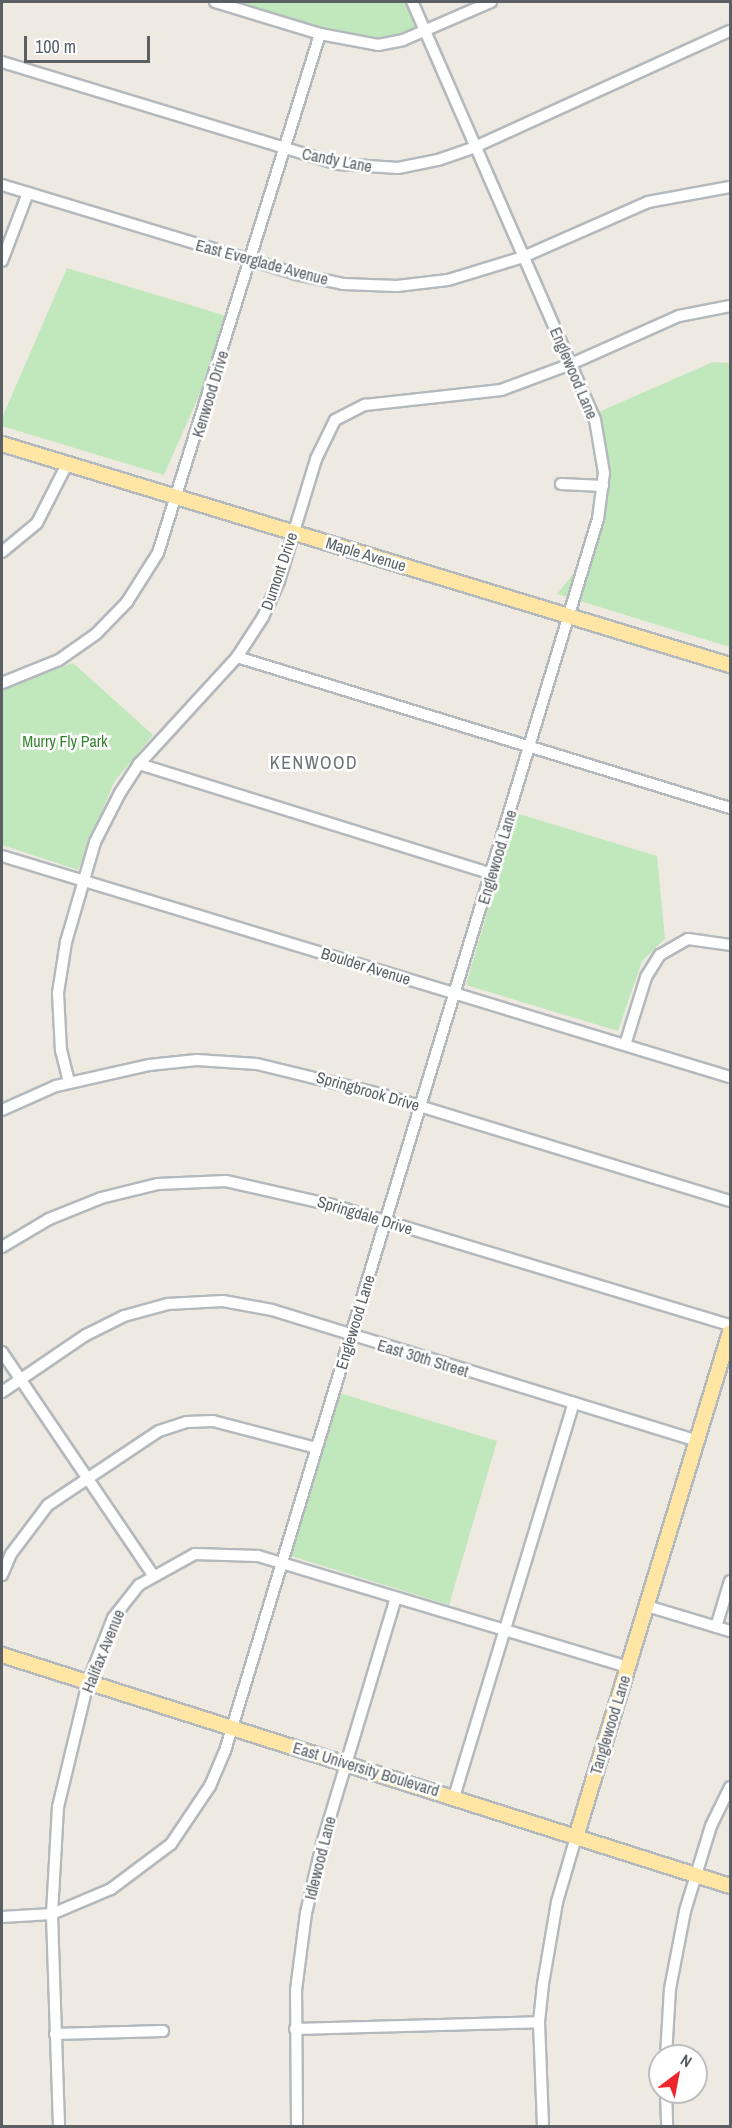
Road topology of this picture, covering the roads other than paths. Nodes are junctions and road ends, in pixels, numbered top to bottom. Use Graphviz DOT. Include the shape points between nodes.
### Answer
graph roads {
  1 [pos="215,2"];
  2 [pos="412,2"];
  3 [pos="491,2"];
  4 [pos="425,31"];
  5 [pos="730,31"];
  6 [pos="320,34"];
  7 [pos="2,62"];
  8 [pos="475,147"];
  9 [pos="285,149"];
  10 [pos="2,185"];
  11 [pos="730,187"];
  12 [pos="28,193"];
  13 [pos="523,256"];
  14 [pos="251,260"];
  15 [pos="2,261"];
  16 [pos="730,306"];
  17 [pos="571,364"];
  18 [pos="2,444"];
  19 [pos="68,464"];
  20 [pos="561,484"];
  21 [pos="603,486"];
  22 [pos="178,497"];
  23 [pos="293,532"];
  24 [pos="2,552"];
  25 [pos="570,616"];
  26 [pos="237,657"];
  27 [pos="730,665"];
  28 [pos="2,683"];
  29 [pos="531,747"];
  30 [pos="139,764"];
  31 [pos="730,808"];
  32 [pos="2,856"];
  33 [pos="492,874"];
  34 [pos="84,881"];
  35 [pos="730,945"];
  36 [pos="455,993"];
  37 [pos="624,1045"];
  38 [pos="730,1077"];
  39 [pos="69,1082"];
  40 [pos="421,1107"];
  41 [pos="2,1110"];
  42 [pos="730,1201"];
  43 [pos="386,1221"];
  44 [pos="2,1247"];
  45 [pos="730,1325"];
  46 [pos="730,1332"];
  47 [pos="351,1336"];
  48 [pos="2,1352"];
  49 [pos="20,1379"];
  50 [pos="2,1392"];
  51 [pos="574,1403"];
  52 [pos="697,1441"];
  53 [pos="316,1448"];
  54 [pos="87,1479"];
  55 [pos="281,1563"];
  56 [pos="2,1575"];
  57 [pos="153,1575"];
  58 [pos="730,1581"];
  59 [pos="396,1598"];
  60 [pos="647,1606"];
  61 [pos="716,1627"];
  62 [pos="505,1630"];
  63 [pos="730,1631"];
  64 [pos="2,1655"];
  65 [pos="628,1667"];
  66 [pos="88,1682"];
  67 [pos="231,1727"];
  68 [pos="346,1762"];
  69 [pos="730,1787"];
  70 [pos="454,1797"];
  71 [pos="576,1837"];
  72 [pos="696,1875"];
  73 [pos="730,1886"];
  74 [pos="51,1914"];
  75 [pos="2,1917"];
  76 [pos="539,2022"];
  77 [pos="295,2029"];
  78 [pos="163,2031"];
  79 [pos="55,2034"];
  80 [pos="667,2044"];
  81 [pos="666,2104"];
  82 [pos="59,2127"];
  83 [pos="297,2127"];
  84 [pos="543,2127"];
  85 [pos="667,2127"];
  1 -- 6 [label="street"];
  2 -- 4 [label="street, Englewood Lane"];
  3 -- 4 [label="street"];
  4 -- 6 [label="street" via="378,45"];
  4 -- 8 [label="street, Englewood Lane"];
  5 -- 8 [label="street, Candy Lane"];
  6 -- 9 [label="street, Kenwood Drive"];
  7 -- 9 [label="street, Candy Lane"];
  8 -- 9 [label="street, Candy Lane" via="420,165 377,169 338,164"];
  8 -- 13 [label="street, Englewood Lane"];
  9 -- 14 [label="street, Kenwood Drive"];
  10 -- 12 [label="street, East Everglade Avenue"];
  11 -- 13 [label="street, East Everglade Avenue" via="648,202"];
  12 -- 14 [label="street, East Everglade Avenue"];
  12 -- 15 [label="street"];
  13 -- 14 [label="street, East Everglade Avenue" via="448,280 397,286 324,280"];
  13 -- 17 [label="street, Englewood Lane"];
  14 -- 22 [label="street, Kenwood Drive"];
  16 -- 17 [label="street, Dumont Drive" via="679,316"];
  17 -- 21 [label="street, Englewood Lane" via="595,420 602,447"];
  17 -- 23 [label="street, Dumont Drive" via="487,393 365,405 344,412 323,440"];
  18 -- 19 [label="main road, Maple Avenue"];
  19 -- 22 [label="main road, Maple Avenue"];
  19 -- 24 [label="street" via="37,523"];
  20 -- 21 [label="street"];
  21 -- 25 [label="street, Englewood Lane" via="590,553"];
  22 -- 23 [label="main road, Maple Avenue"];
  22 -- 28 [label="street, Kenwood Drive" via="150,567 113,618 59,660"];
  23 -- 25 [label="main road, Maple Avenue"];
  23 -- 26 [label="street, Dumont Drive" via="263,617"];
  25 -- 27 [label="main road, Maple Avenue"];
  25 -- 29 [label="street, Englewood Lane"];
  26 -- 29 [label="street"];
  26 -- 30 [label="street, Dumont Drive"];
  29 -- 31 [label="street"];
  29 -- 33 [label="street, Englewood Lane"];
  30 -- 33 [label="street"];
  30 -- 34 [label="street, Dumont Drive" via="95,842"];
  32 -- 34 [label="street, Boulder Avenue"];
  33 -- 36 [label="street, Englewood Lane"];
  34 -- 36 [label="street, Boulder Avenue"];
  34 -- 39 [label="street, Dumont Drive" via="66,942 58,993 61,1051"];
  35 -- 37 [label="street" via="687,939 660,955 646,977"];
  36 -- 37 [label="street, Boulder Avenue"];
  36 -- 40 [label="street, Englewood Lane"];
  37 -- 38 [label="street, Boulder Avenue"];
  39 -- 40 [label="street, Springbrook Drive" via="170,1062 222,1061 281,1067"];
  39 -- 41 [label="street, Springbrook Drive"];
  40 -- 42 [label="street, Springbrook Drive"];
  40 -- 43 [label="street, Englewood Lane"];
  43 -- 44 [label="street, Springdale Drive" via="254,1185 184,1180 132,1189 81,1205"];
  43 -- 45 [label="street, Springdale Drive"];
  43 -- 47 [label="street, Englewood Lane"];
  46 -- 52 [label="main road, Tanglewood Lane"];
  47 -- 49 [label="street, East 30th Street" via="247,1305 186,1301 143,1310 110,1323"];
  47 -- 51 [label="street, East 30th Street"];
  47 -- 53 [label="street, Englewood Lane"];
  48 -- 49 [label="street"];
  49 -- 50 [label="street, East 30th Street"];
  49 -- 54 [label="street"];
  51 -- 52 [label="street, East 30th Street"];
  51 -- 62 [label="street"];
  52 -- 60 [label="main road, Tanglewood Lane"];
  53 -- 54 [label="street" via="226,1422 187,1422 146,1438"];
  53 -- 55 [label="street, Englewood Lane"];
  54 -- 56 [label="street" via="48,1505 33,1522"];
  54 -- 57 [label="street"];
  55 -- 57 [label="street, Halifax Avenue" via="226,1552 195,1554"];
  55 -- 59 [label="street, Halifax Avenue"];
  55 -- 67 [label="street, Englewood Lane"];
  57 -- 66 [label="street, Halifax Avenue" via="120,1606"];
  58 -- 61 [label="street"];
  59 -- 62 [label="street, Halifax Avenue"];
  59 -- 68 [label="street, Idlewood Lane"];
  60 -- 61 [label="street"];
  60 -- 65 [label="main road, Tanglewood Lane"];
  61 -- 63 [label="street"];
  62 -- 65 [label="street, Halifax Avenue"];
  62 -- 70 [label="street"];
  64 -- 66 [label="main road, East University Boulevard"];
  65 -- 71 [label="main road, Tanglewood Lane"];
  66 -- 67 [label="main road, East University Boulevard"];
  66 -- 74 [label="street, Halifax Avenue" via="58,1807"];
  67 -- 68 [label="main road, East University Boulevard"];
  67 -- 74 [label="street, Englewood Lane" via="210,1786 171,1844 111,1889"];
  68 -- 70 [label="main road, East University Boulevard"];
  68 -- 77 [label="street, Idlewood Lane" via="306,1913"];
  69 -- 72 [label="street" via="711,1826"];
  70 -- 71 [label="main road, East University Boulevard"];
  71 -- 72 [label="main road, East University Boulevard"];
  71 -- 76 [label="street, Tanglewood Lane" via="557,1902"];
  72 -- 73 [label="main road, East University Boulevard"];
  72 -- 80 [label="street" via="675,1954"];
  74 -- 75 [label="street, Englewood Lane"];
  74 -- 79 [label="street, Halifax Avenue"];
  76 -- 77 [label="street"];
  76 -- 84 [label="street, Tanglewood Lane"];
  77 -- 83 [label="street, Idlewood Lane"];
  78 -- 79 [label="street"];
  79 -- 82 [label="street, Halifax Avenue"];
  81 -- 85 [label="street"];
}
